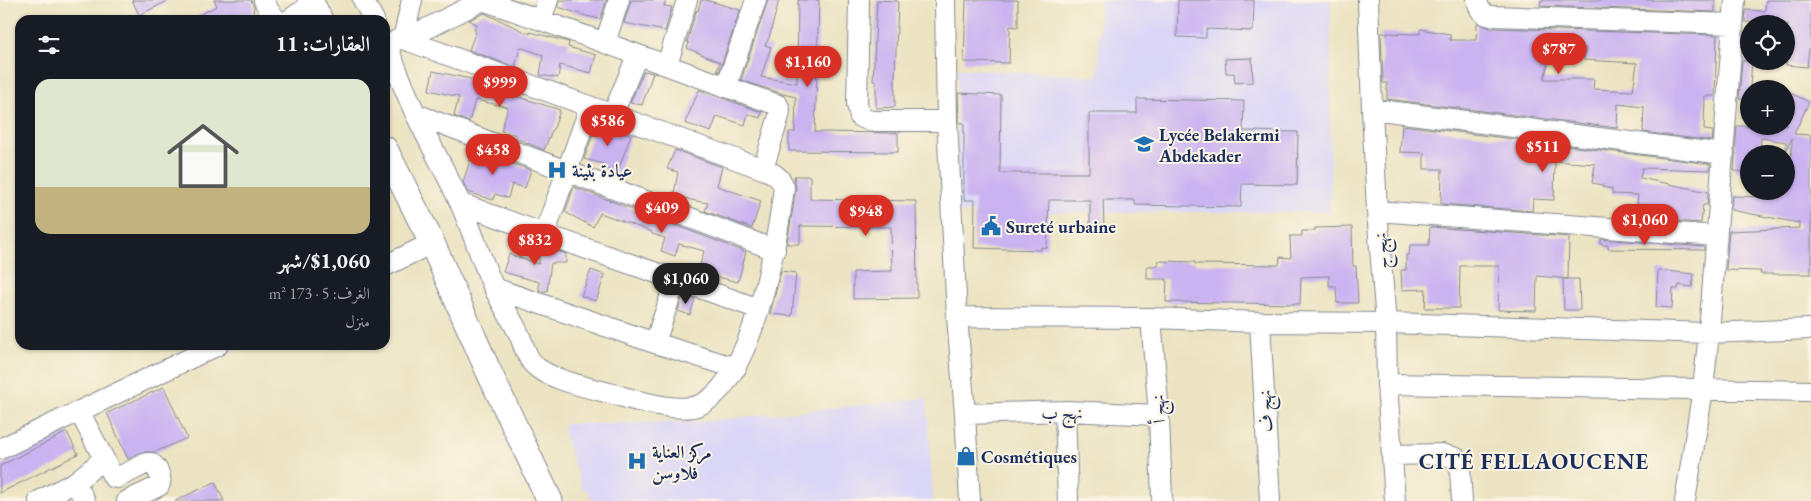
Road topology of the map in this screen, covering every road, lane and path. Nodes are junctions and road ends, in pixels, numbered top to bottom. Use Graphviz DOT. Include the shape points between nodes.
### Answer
graph roads {
  1 [pos="264,0"];
  2 [pos="363,0"];
  3 [pos="412,0"];
  4 [pos="483,0"];
  5 [pos="548,0"];
  6 [pos="619,0"];
  7 [pos="687,0"];
  8 [pos="756,0"];
  9 [pos="858,0"];
  10 [pos="945,0"];
  11 [pos="1368,0"];
  12 [pos="1477,0"];
  13 [pos="1735,0"];
  14 [pos="314,8"];
  15 [pos="273,15"];
  16 [pos="299,15"];
  17 [pos="371,15"];
  18 [pos="541,19"];
  19 [pos="1733,24"];
  20 [pos="390,41"];
  21 [pos="605,43"];
  22 [pos="637,56"];
  23 [pos="667,65"];
  24 [pos="726,87"];
  25 [pos="590,107"];
  26 [pos="1372,109"];
  27 [pos="416,114"];
  28 [pos="612,116"];
  29 [pos="947,121"];
  30 [pos="1724,154"];
  31 [pos="390,159"];
  32 [pos="763,169"];
  33 [pos="568,172"];
  34 [pos="460,203"];
  35 [pos="1377,211"];
  36 [pos="544,235"];
  37 [pos="1716,236"];
  38 [pos="432,243"];
  39 [pos="775,250"];
  40 [pos="390,264"];
  41 [pos="676,279"];
  42 [pos="494,288"];
  43 [pos="759,309"];
  44 [pos="957,317"];
  45 [pos="1151,318"];
  46 [pos="1260,322"];
  47 [pos="1386,323"];
  48 [pos="1811,329"];
  49 [pos="1709,333"];
  50 [pos="655,343"];
  51 [pos="207,350"];
  52 [pos="736,368"];
  53 [pos="1387,384"];
  54 [pos="1703,389"];
  55 [pos="1811,391"];
  56 [pos="79,411"];
  57 [pos="1065,411"];
  58 [pos="966,414"];
  59 [pos="1159,415"];
  60 [pos="0,448"];
  61 [pos="1392,455"];
  62 [pos="104,460"];
  63 [pos="75,482"];
  64 [pos="39,501"];
  65 [pos="85,501"];
  66 [pos="127,501"];
  67 [pos="550,501"];
  68 [pos="970,501"];
  69 [pos="1068,501"];
  70 [pos="1162,501"];
  71 [pos="1270,501"];
  72 [pos="1395,501"];
  73 [pos="1462,501"];
  74 [pos="1686,501"];
  1 -- 15 [label="street"];
  2 -- 17 [label="street"];
  3 -- 20 [label="street"];
  4 -- 18 [label="street"];
  4 -- 20 [label="street"];
  5 -- 18 [label="street"];
  6 -- 21 [label="street"];
  7 -- 23 [label="street"];
  8 -- 24 [label="street"];
  9 -- 29 [label="street" via="857,104 860,117 872,121"];
  10 -- 29 [label="street"];
  11 -- 26 [label="street, نهج ج"];
  12 -- 19 [label="street" via="1478,8 1490,16"];
  13 -- 19 [label="street"];
  14 -- 16 [label="street"];
  18 -- 21 [label="street"];
  19 -- 30 [label="street"];
  20 -- 25 [label="street"];
  20 -- 27 [label="street"];
  21 -- 22 [label="street"];
  22 -- 23 [label="street"];
  22 -- 28 [label="street"];
  23 -- 24 [label="street"];
  24 -- 32 [label="street" via="780,107"];
  25 -- 28 [label="street"];
  25 -- 33 [label="street"];
  26 -- 30 [label="street"];
  26 -- 35 [label="street, نهج ج"];
  27 -- 33 [label="street"];
  27 -- 34 [label="street"];
  28 -- 32 [label="street"];
  29 -- 44 [label="street"];
  30 -- 37 [label="street"];
  31 -- 38 [label="main road"];
  32 -- 39 [label="street" via="775,174 784,187"];
  33 -- 36 [label="street"];
  33 -- 39 [label="street"];
  34 -- 36 [label="street"];
  34 -- 42 [label="street"];
  35 -- 37 [label="street"];
  35 -- 47 [label="street, نهج ج"];
  36 -- 41 [label="street"];
  37 -- 49 [label="street"];
  38 -- 40 [label="street"];
  38 -- 67 [label="main road"];
  39 -- 43 [label="street"];
  41 -- 43 [label="street"];
  41 -- 50 [label="street"];
  42 -- 50 [label="street"];
  42 -- 52 [label="street" via="534,365 566,381 631,399 684,409 711,399"];
  43 -- 52 [label="street"];
  44 -- 45 [label="street"];
  44 -- 58 [label="street"];
  45 -- 46 [label="street"];
  45 -- 59 [label="street, نهج أ"];
  46 -- 47 [label="street"];
  46 -- 71 [label="street, نهج ف"];
  47 -- 49 [label="street"];
  47 -- 53 [label="street, نهج ج"];
  48 -- 49 [label="street"];
  49 -- 54 [label="street"];
  50 -- 52 [label="street"];
  51 -- 56 [label="street"];
  53 -- 54 [label="street"];
  53 -- 61 [label="street, نهج ج"];
  54 -- 55 [label="street"];
  54 -- 74 [label="street"];
  56 -- 60 [label="street"];
  56 -- 62 [label="street"];
  57 -- 58 [label="street, نهج ب"];
  57 -- 59 [label="street, نهج ب"];
  57 -- 69 [label="street"];
  58 -- 68 [label="street"];
  59 -- 70 [label="street, نهج أ"];
  61 -- 72 [label="street, نهج ج"];
  61 -- 73 [label="street" via="1441,454 1456,458"];
  62 -- 63 [label="street"];
  62 -- 66 [label="street" via="113,477 117,478 151,463 157,469 161,479 159,486"];
  63 -- 64 [label="street"];
  63 -- 65 [label="street"];
}
